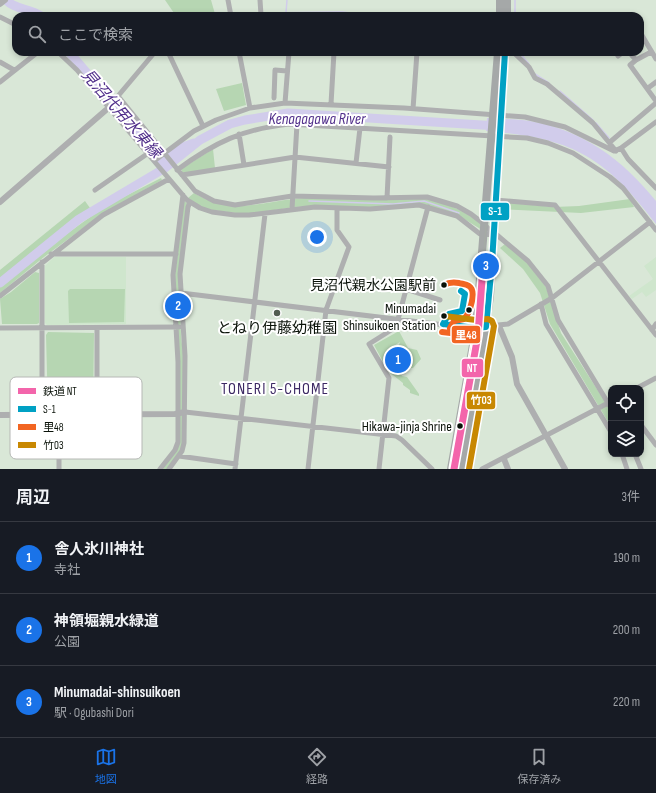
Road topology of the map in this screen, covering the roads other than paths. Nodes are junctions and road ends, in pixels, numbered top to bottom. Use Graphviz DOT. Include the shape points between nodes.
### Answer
graph roads {
  1 [pos="228,0"];
  2 [pos="260,0"];
  3 [pos="500,0"];
  4 [pos="507,0"];
  5 [pos="230,12"];
  6 [pos="261,12"];
  7 [pos="500,12"];
  8 [pos="507,12"];
  9 [pos="0,17"];
  10 [pos="12,22"];
  11 [pos="644,39"];
  12 [pos="651,52"];
  13 [pos="33,56"];
  14 [pos="62,56"];
  15 [pos="152,56"];
  16 [pos="170,56"];
  17 [pos="240,56"];
  18 [pos="288,56"];
  19 [pos="334,56"];
  20 [pos="417,56"];
  21 [pos="498,56"];
  22 [pos="503,56"];
  23 [pos="517,56"];
  24 [pos="632,56"];
  25 [pos="644,56"];
  26 [pos="644,56"];
  27 [pos="656,59"];
  28 [pos="636,60"];
  29 [pos="0,62"];
  30 [pos="14,70"];
  31 [pos="287,71"];
  32 [pos="0,82"];
  33 [pos="656,82"];
  34 [pos="648,88"];
  35 [pos="274,98"];
  36 [pos="656,102"];
  37 [pos="285,103"];
  38 [pos="331,104"];
  39 [pos="250,108"];
  40 [pos="107,109"];
  41 [pos="413,109"];
  42 [pos="496,115"];
  43 [pos="656,122"];
  44 [pos="297,124"];
  45 [pos="203,126"];
  46 [pos="360,128"];
  47 [pos="239,134"];
  48 [pos="495,136"];
  49 [pos="390,137"];
  50 [pos="610,142"];
  51 [pos="619,150"];
  52 [pos="147,154"];
  53 [pos="164,154"];
  54 [pos="295,156"];
  55 [pos="155,160"];
  56 [pos="356,163"];
  57 [pos="244,165"];
  58 [pos="389,167"];
  59 [pos="176,168"];
  60 [pos="182,175"];
  61 [pos="169,179"];
  62 [pos="656,188"];
  63 [pos="95,190"];
  64 [pos="183,195"];
  65 [pos="292,196"];
  66 [pos="387,198"];
  67 [pos="495,200"];
  68 [pos="0,202"];
  69 [pos="190,202"];
  70 [pos="241,204"];
  71 [pos="428,207"];
  72 [pos="292,208"];
  73 [pos="337,208"];
  74 [pos="265,214"];
  75 [pos="242,215"];
  76 [pos="650,222"];
  77 [pos="484,224"];
  78 [pos="656,230"];
  79 [pos="484,235"];
  80 [pos="494,235"];
  81 [pos="51,254"];
  82 [pos="176,254"];
  83 [pos="42,262"];
  84 [pos="599,262"];
  85 [pos="406,289"];
  86 [pos="181,293"];
  87 [pos="0,296"];
  88 [pos="552,298"];
  89 [pos="440,300"];
  90 [pos="255,302"];
  91 [pos="541,304"];
  92 [pos="326,310"];
  93 [pos="398,319"];
  94 [pos="656,324"];
  95 [pos="499,326"];
  96 [pos="176,327"];
  97 [pos="486,327"];
  98 [pos="0,328"];
  99 [pos="42,328"];
  100 [pos="97,328"];
  101 [pos="182,328"];
  102 [pos="476,328"];
  103 [pos="652,330"];
  104 [pos="656,335"];
  105 [pos="42,377"];
  106 [pos="97,377"];
  107 [pos="656,378"];
  108 [pos="643,385"];
  109 [pos="608,401"];
  110 [pos="608,405"];
  111 [pos="598,409"];
  112 [pos="185,412"];
  113 [pos="178,413"];
  114 [pos="142,414"];
  115 [pos="241,417"];
  116 [pos="312,426"];
  117 [pos="608,427"];
  118 [pos="644,429"];
  119 [pos="383,435"];
  120 [pos="546,437"];
  121 [pos="656,445"];
  122 [pos="179,456"];
  123 [pos="623,457"];
  124 [pos="636,457"];
  125 [pos="504,459"];
  126 [pos="235,466"];
  127 [pos="160,469"];
  128 [pos="169,469"];
  129 [pos="308,469"];
  130 [pos="379,469"];
  131 [pos="432,469"];
  132 [pos="451,469"];
  133 [pos="461,469"];
  134 [pos="482,469"];
  135 [pos="508,469"];
  136 [pos="565,469"];
  137 [pos="627,469"];
  138 [pos="641,469"];
  1 -- 5 [label="street"];
  2 -- 6 [label="street"];
  3 -- 7 [label="main road"];
  4 -- 8 [label="main road"];
  9 -- 10 [label="street"];
  11 -- 12 [label="street"];
  12 -- 26 [label="street"];
  12 -- 27 [label="street"];
  13 -- 30 [label="street"];
  14 -- 40 [label="street" via="77,70"];
  15 -- 53 [label="street" via="118,96"];
  16 -- 45 [label="street"];
  17 -- 39 [label="street"];
  18 -- 31 [label="street"];
  19 -- 38 [label="street"];
  20 -- 41 [label="street"];
  21 -- 42 [label="main road"];
  22 -- 42 [label="main road"];
  23 -- 50 [label="street" via="536,78 593,123"];
  24 -- 28 [label="street"];
  25 -- 28 [label="street"];
  28 -- 34 [label="street" via="630,65"];
  29 -- 30 [label="street"];
  30 -- 32 [label="street"];
  31 -- 35 [label="street" via="275,70"];
  31 -- 37 [label="street"];
  33 -- 34 [label="street"];
  34 -- 36 [label="street"];
  36 -- 50 [label="street"];
  37 -- 38 [label="street"];
  37 -- 39 [label="street"];
  38 -- 41 [label="street"];
  39 -- 45 [label="street"];
  40 -- 52 [label="street"];
  40 -- 68 [label="street"];
  41 -- 42 [label="street"];
  42 -- 48 [label="main road"];
  42 -- 51 [label="street" via="525,117 553,123 579,133 610,150"];
  43 -- 51 [label="street"];
  44 -- 46 [label="street"];
  44 -- 47 [label="street" via="270,126"];
  44 -- 54 [label="street"];
  45 -- 53 [label="street"];
  46 -- 48 [label="street"];
  46 -- 56 [label="street"];
  47 -- 57 [label="street"];
  47 -- 59 [label="street" via="203,151"];
  48 -- 67 [label="main road"];
  48 -- 76 [label="street" via="527,138 548,143 579,156 618,184"];
  48 -- 77 [label="main road"];
  49 -- 58 [label="street"];
  50 -- 51 [label="street"];
  51 -- 62 [label="street"];
  52 -- 55 [label="street"];
  52 -- 63 [label="street"];
  53 -- 55 [label="street"];
  53 -- 59 [label="street"];
  54 -- 56 [label="street"];
  54 -- 57 [label="street"];
  54 -- 65 [label="street"];
  55 -- 61 [label="street"];
  56 -- 58 [label="street"];
  57 -- 60 [label="street"];
  58 -- 66 [label="street"];
  59 -- 60 [label="street"];
  60 -- 70 [label="street" via="195,191 206,198 221,203"];
  61 -- 64 [label="street"];
  61 -- 81 [label="street" via="103,214"];
  64 -- 69 [label="street"];
  64 -- 82 [label="street"];
  65 -- 66 [label="street"];
  65 -- 70 [label="street"];
  65 -- 72 [label="street"];
  66 -- 77 [label="street" via="426,197 457,206"];
  67 -- 80 [label="main road"];
  67 -- 84 [label="street" via="555,205"];
  69 -- 75 [label="street" via="212,212"];
  69 -- 86 [label="street" via="180,274"];
  70 -- 75 [label="street"];
  71 -- 73 [label="street"];
  71 -- 79 [label="street" via="458,216"];
  71 -- 85 [label="street"];
  72 -- 73 [label="street"];
  72 -- 74 [label="street"];
  73 -- 92 [label="street" via="337,230 349,247"];
  74 -- 75 [label="street"];
  74 -- 90 [label="street"];
  76 -- 78 [label="street"];
  76 -- 84 [label="street"];
  77 -- 79 [label="main road"];
  77 -- 80 [label="street"];
  79 -- 80 [label="street"];
  79 -- 102 [label="main road"];
  80 -- 88 [label="street" via="528,261 548,286"];
  80 -- 97 [label="main road"];
  81 -- 82 [label="street"];
  81 -- 83 [label="street"];
  82 -- 96 [label="street" via="173,275"];
  83 -- 87 [label="street"];
  83 -- 99 [label="street"];
  84 -- 88 [label="street"];
  84 -- 103 [label="street"];
  85 -- 89 [label="street"];
  85 -- 93 [label="street"];
  86 -- 90 [label="street"];
  86 -- 101 [label="street"];
  88 -- 91 [label="street"];
  88 -- 109 [label="street" via="558,320"];
  90 -- 92 [label="street"];
  90 -- 115 [label="street"];
  91 -- 95 [label="street" via="508,324"];
  91 -- 111 [label="street" via="546,324"];
  92 -- 93 [label="street"];
  92 -- 116 [label="street"];
  93 -- 102 [label="street"];
  93 -- 119 [label="street" via="396,327 368,344 389,378"];
  94 -- 103 [label="street"];
  95 -- 97 [label="street"];
  95 -- 120 [label="street" via="512,357 517,384"];
  96 -- 100 [label="street"];
  96 -- 101 [label="street"];
  96 -- 113 [label="street"];
  97 -- 102 [label="street"];
  97 -- 133 [label="main road"];
  98 -- 99 [label="street"];
  99 -- 100 [label="street"];
  99 -- 105 [label="street"];
  100 -- 106 [label="street"];
  101 -- 112 [label="street"];
  102 -- 132 [label="main road"];
  103 -- 104 [label="street"];
  107 -- 108 [label="street"];
  110 -- 111 [label="street"];
  111 -- 117 [label="street"];
  111 -- 120 [label="street"];
  112 -- 113 [label="street"];
  112 -- 115 [label="street"];
  112 -- 122 [label="street" via="184,442"];
  113 -- 114 [label="street"];
  113 -- 127 [label="street" via="177,446"];
  115 -- 116 [label="street"];
  115 -- 126 [label="street"];
  116 -- 119 [label="street"];
  116 -- 129 [label="street"];
  118 -- 121 [label="street"];
  119 -- 130 [label="street"];
  119 -- 131 [label="street" via="400,438"];
  120 -- 125 [label="street"];
  120 -- 136 [label="street"];
  122 -- 126 [label="street"];
  122 -- 128 [label="street"];
  123 -- 137 [label="street"];
  124 -- 138 [label="street"];
  125 -- 134 [label="street"];
  125 -- 135 [label="street"];
}
